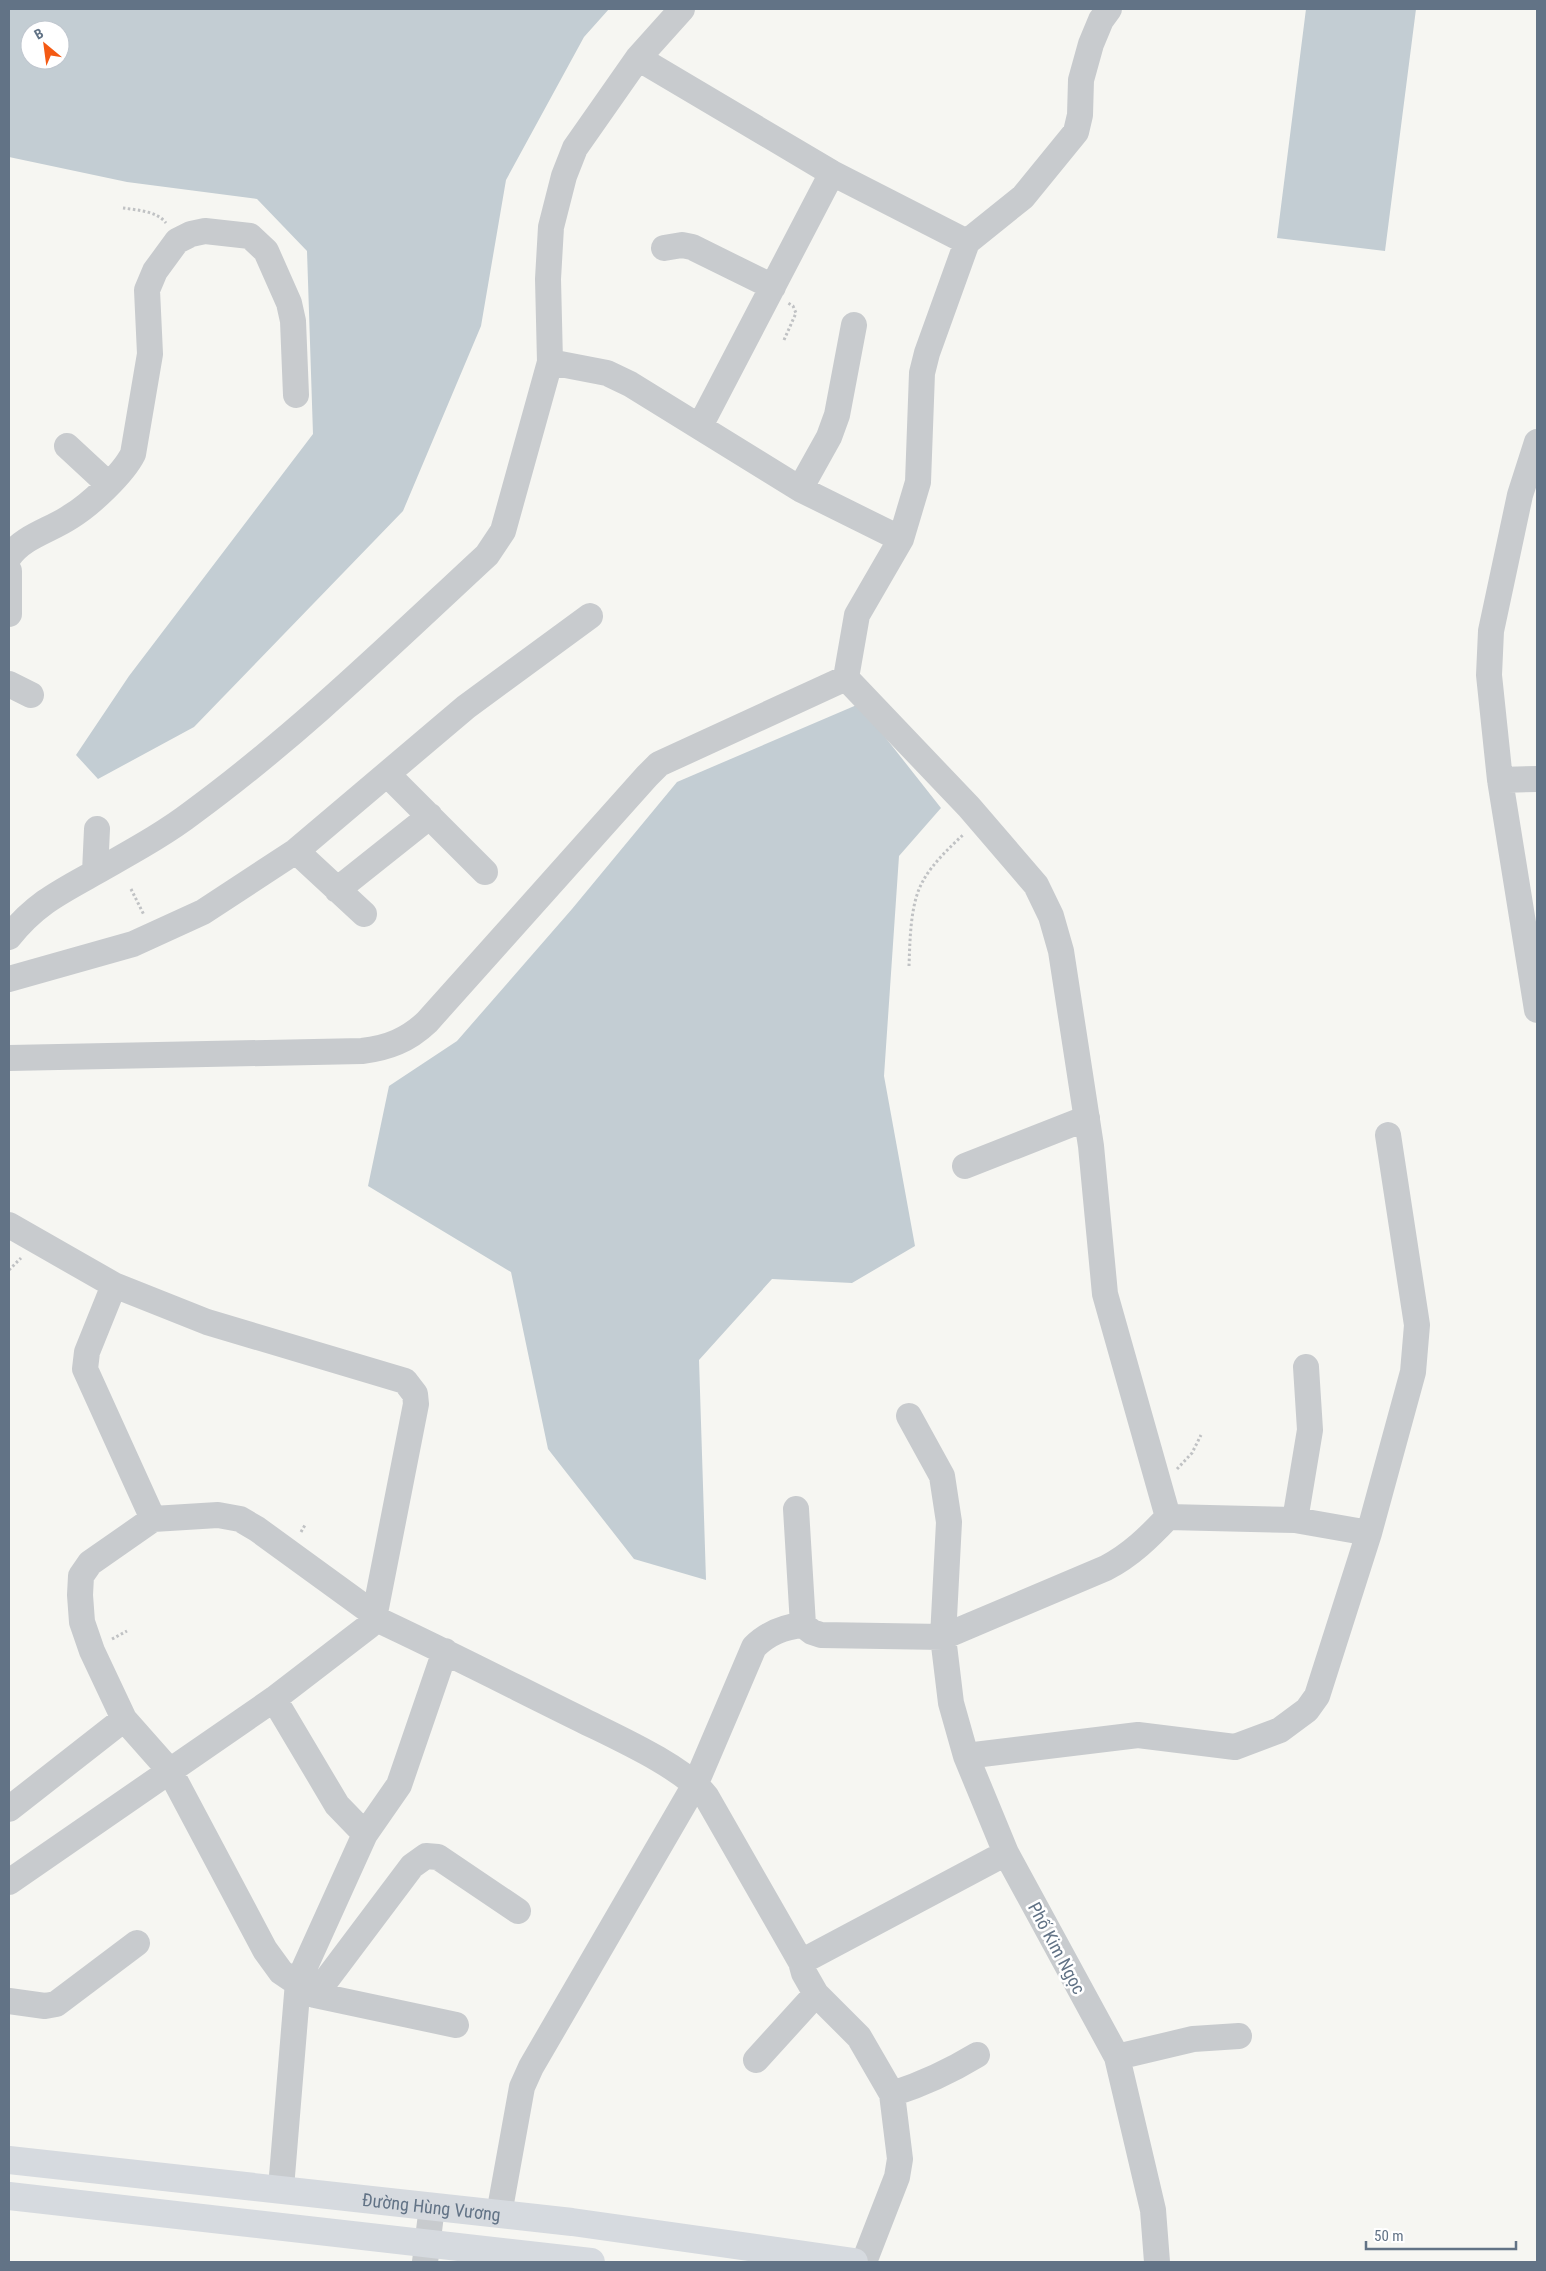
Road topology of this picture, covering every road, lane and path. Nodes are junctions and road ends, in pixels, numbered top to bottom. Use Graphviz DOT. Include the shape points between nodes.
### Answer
graph roads {
  1 [pos="682,9"];
  2 [pos="1109,9"];
  3 [pos="638,58"];
  4 [pos="832,173"];
  5 [pos="123,208"];
  6 [pos="177,241"];
  7 [pos="967,242"];
  8 [pos="664,248"];
  9 [pos="772,287"];
  10 [pos="854,326"];
  11 [pos="550,362"];
  12 [pos="296,395"];
  13 [pos="700,426"];
  14 [pos="1537,442"];
  15 [pos="67,446"];
  16 [pos="108,484"];
  17 [pos="800,489"];
  18 [pos="901,539"];
  19 [pos="9,557"];
  20 [pos="9,571"];
  21 [pos="17,613"];
  22 [pos="590,616"];
  23 [pos="846,678"];
  24 [pos="387,774"];
  25 [pos="1537,779"];
  26 [pos="1500,780"];
  27 [pos="430,816"];
  28 [pos="979,819"];
  29 [pos="96,829"];
  30 [pos="296,851"];
  31 [pos="95,872"];
  32 [pos="484,872"];
  33 [pos="131,889"];
  34 [pos="337,890"];
  35 [pos="364,914"];
  36 [pos="154,934"];
  37 [pos="9,937"];
  38 [pos="909,966"];
  39 [pos="9,979"];
  40 [pos="1537,1010"];
  41 [pos="9,1058"];
  42 [pos="1087,1118"];
  43 [pos="1388,1134"];
  44 [pos="965,1166"];
  45 [pos="9,1225"];
  46 [pos="114,1286"];
  47 [pos="1306,1367"];
  48 [pos="909,1416"];
  49 [pos="1202,1435"];
  50 [pos="1160,1485"];
  51 [pos="796,1509"];
  52 [pos="1168,1517"];
  53 [pos="152,1519"];
  54 [pos="1295,1520"];
  55 [pos="1369,1534"];
  56 [pos="374,1618"];
  57 [pos="803,1625"];
  58 [pos="943,1637"];
  59 [pos="445,1651"];
  60 [pos="274,1699"];
  61 [pos="124,1719"];
  62 [pos="966,1756"];
  63 [pos="170,1772"];
  64 [pos="696,1783"];
  65 [pos="9,1809"];
  66 [pos="365,1834"];
  67 [pos="1006,1853"];
  68 [pos="9,1882"];
  69 [pos="518,1911"];
  70 [pos="137,1943"];
  71 [pos="801,1962"];
  72 [pos="307,1989"];
  73 [pos="816,1994"];
  74 [pos="9,2001"];
  75 [pos="456,2025"];
  76 [pos="1239,2036"];
  77 [pos="977,2055"];
  78 [pos="1117,2057"];
  79 [pos="756,2060"];
  80 [pos="892,2094"];
  81 [pos="9,2160"];
  82 [pos="280,2188"];
  83 [pos="9,2196"];
  84 [pos="432,2207"];
  85 [pos="499,2214"];
  86 [pos="427,2253"];
  87 [pos="591,2262"];
  88 [pos="854,2262"];
  89 [pos="864,2262"];
  90 [pos="1156,2262"];
  1 -- 3 [label="street"];
  2 -- 7 [label="street" via="1091,44 1081,80 1076,132 1023,197"];
  3 -- 4 [label="street"];
  3 -- 11 [label="street" via="574,148 564,176 551,227 548,279"];
  4 -- 7 [label="street"];
  4 -- 9 [label="street"];
  5 -- 6 [label="path" via="162,218"];
  6 -- 12 [label="street" via="205,231 250,236 266,251 294,321"];
  6 -- 16 [label="street" via="147,290 150,354 133,454 126,467"];
  7 -- 18 [label="street" via="922,373 918,482"];
  8 -- 9 [label="street" via="682,244 692,247"];
  9 -- 13 [label="street"];
  10 -- 17 [label="street" via="837,415"];
  11 -- 13 [label="street" via="608,373"];
  11 -- 31 [label="street" via="503,531 487,555 276,747 192,813"];
  13 -- 17 [label="street"];
  14 -- 26 [label="street" via="1520,495 1491,631 1489,675"];
  15 -- 16 [label="street"];
  16 -- 19 [label="street" via="71,517 19,546"];
  17 -- 18 [label="street"];
  18 -- 23 [label="street" via="857,615"];
  20 -- 21 [label="street"];
  22 -- 24 [label="street" via="466,707"];
  23 -- 28 [label="street"];
  23 -- 41 [label="street" via="659,764 427,1022 391,1045 362,1051"];
  24 -- 27 [label="street"];
  24 -- 30 [label="street"];
  25 -- 26 [label="street"];
  26 -- 40 [label="street"];
  27 -- 32 [label="street"];
  27 -- 34 [label="street"];
  28 -- 38 [label="path" via="950,847 922,882 911,920"];
  28 -- 42 [label="street" via="1036,885 1052,916 1061,951"];
  29 -- 31 [label="street"];
  30 -- 34 [label="street"];
  30 -- 36 [label="street" via="203,912"];
  31 -- 37 [label="street" via="42,903"];
  33 -- 36 [label="path"];
  34 -- 35 [label="street"];
  36 -- 39 [label="street" via="132,944"];
  42 -- 44 [label="street"];
  42 -- 50 [label="street" via="1105,1294"];
  43 -- 55 [label="street" via="1417,1324 1413,1372"];
  45 -- 46 [label="street"];
  46 -- 53 [label="street" via="87,1352 86,1369"];
  46 -- 56 [label="street" via="207,1322 398,1379 415,1394 414,1417"];
  47 -- 54 [label="street" via="1310,1430"];
  48 -- 58 [label="street, Phố Kim Ngọc" via="942,1476 949,1522"];
  49 -- 50 [label="path" via="1192,1453"];
  50 -- 52 [label="street"];
  51 -- 57 [label="street"];
  52 -- 54 [label="street"];
  52 -- 58 [label="street" via="1140,1546 1113,1564"];
  53 -- 56 [label="street" via="218,1515 240,1519 359,1603"];
  53 -- 61 [label="street" via="90,1563 80,1576 82,1622"];
  54 -- 55 [label="street"];
  55 -- 62 [label="street" via="1317,1696 1307,1710 1280,1730 1235,1747 1138,1735"];
  56 -- 59 [label="street"];
  56 -- 60 [label="street" via="369,1626"];
  57 -- 58 [label="street" via="821,1634"];
  57 -- 64 [label="street" via="777,1630 763,1637 754,1647"];
  58 -- 62 [label="street, Phố Kim Ngọc" via="951,1704"];
  59 -- 64 [label="street" via="615,1737"];
  59 -- 66 [label="street" via="399,1785"];
  60 -- 63 [label="street"];
  60 -- 66 [label="street" via="337,1806"];
  61 -- 63 [label="street"];
  61 -- 65 [label="street"];
  62 -- 67 [label="street, Phố Kim Ngọc"];
  63 -- 68 [label="street"];
  63 -- 72 [label="street" via="265,1950 281,1972"];
  64 -- 71 [label="street"];
  64 -- 85 [label="street" via="522,2087"];
  66 -- 72 [label="street"];
  67 -- 71 [label="street"];
  67 -- 78 [label="street, Phố Kim Ngọc"];
  69 -- 72 [label="street" via="438,1857 426,1856 412,1866"];
  70 -- 74 [label="street" via="56,2004 46,2006"];
  71 -- 73 [label="street"];
  72 -- 75 [label="street"];
  72 -- 82 [label="street"];
  73 -- 79 [label="street"];
  73 -- 80 [label="street" via="859,2037"];
  76 -- 78 [label="street" via="1193,2039"];
  77 -- 80 [label="street" via="943,2076"];
  78 -- 90 [label="street, Phố Kim Ngọc" via="1153,2210"];
  80 -- 89 [label="street" via="900,2159 897,2177"];
  81 -- 82 [label="main road, Đường Hùng Vương"];
  82 -- 84 [label="main road, Đường Hùng Vương"];
  83 -- 86 [label="main road, Đường Hùng Vương"];
  84 -- 85 [label="main road, Đường Hùng Vương"];
  84 -- 86 [label="street"];
  85 -- 88 [label="main road, Đường Hùng Vương"];
  86 -- 87 [label="main road, Đường Hùng Vương"];
}
